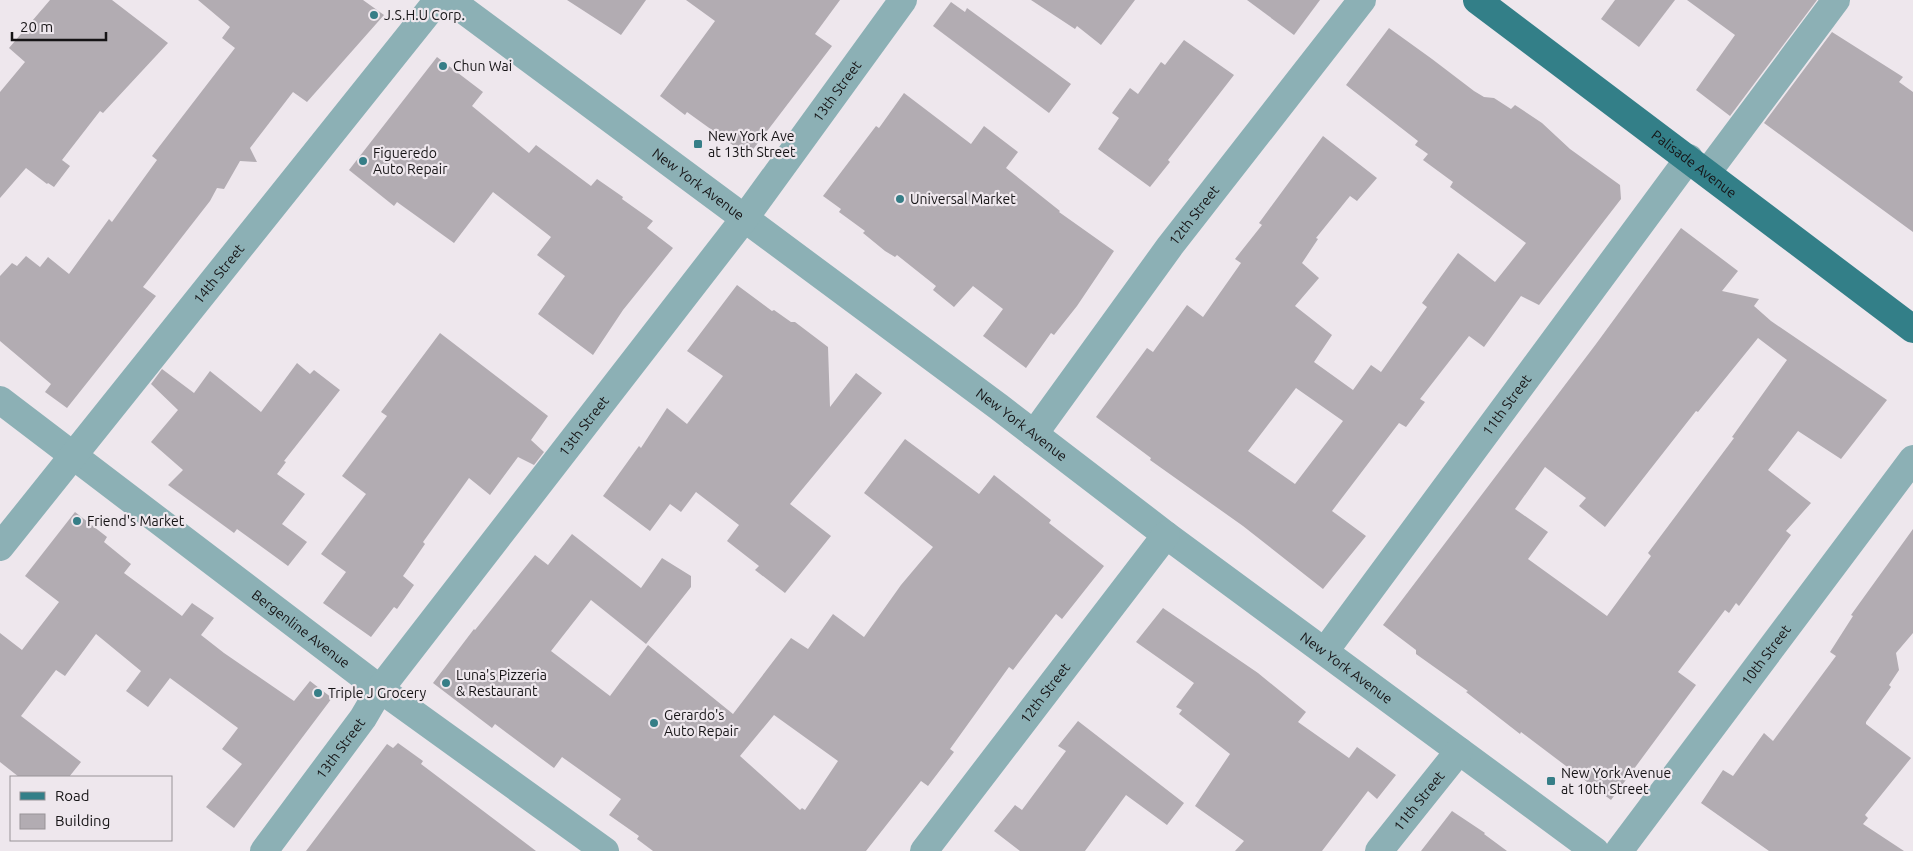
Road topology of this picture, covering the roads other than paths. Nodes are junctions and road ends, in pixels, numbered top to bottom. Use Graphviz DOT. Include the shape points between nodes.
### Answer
graph roads {
  1 [pos="438,0"];
  2 [pos="450,0"];
  3 [pos="903,0"];
  4 [pos="1362,0"];
  5 [pos="1477,0"];
  6 [pos="1836,0"];
  7 [pos="1698,166"];
  8 [pos="744,219"];
  9 [pos="1913,329"];
  10 [pos="0,400"];
  11 [pos="1034,434"];
  12 [pos="73,456"];
  13 [pos="1913,459"];
  14 [pos="1166,535"];
  15 [pos="0,547"];
  16 [pos="1325,651"];
  17 [pos="380,689"];
  18 [pos="1459,750"];
  19 [pos="264,851"];
  20 [pos="605,851"];
  21 [pos="924,851"];
  22 [pos="1379,851"];
  23 [pos="1595,851"];
  24 [pos="1619,851"];
  1 -- 12 [label="street, 14th Street"];
  2 -- 8 [label="street, New York Avenue"];
  3 -- 8 [label="street, 13th Street"];
  4 -- 11 [label="street, 12th Street" via="1170,246"];
  5 -- 7 [label="main road, Palisade Avenue"];
  6 -- 7 [label="street, 11th Street"];
  7 -- 9 [label="main road, Palisade Avenue"];
  7 -- 16 [label="street, 11th Street"];
  8 -- 11 [label="street, New York Avenue"];
  8 -- 17 [label="street, 13th Street"];
  10 -- 12 [label="street, Bergenline Avenue"];
  11 -- 14 [label="street, New York Avenue"];
  12 -- 15 [label="street, 14th Street"];
  12 -- 17 [label="street, Bergenline Avenue"];
  13 -- 24 [label="street, 10th Street"];
  14 -- 16 [label="street, New York Avenue"];
  14 -- 21 [label="street, 12th Street"];
  16 -- 18 [label="street, New York Avenue"];
  17 -- 19 [label="street, 13th Street" via="363,718"];
  17 -- 20 [label="street, Bergenline Avenue"];
  18 -- 22 [label="street, 11th Street"];
  18 -- 23 [label="street, New York Avenue"];
}
